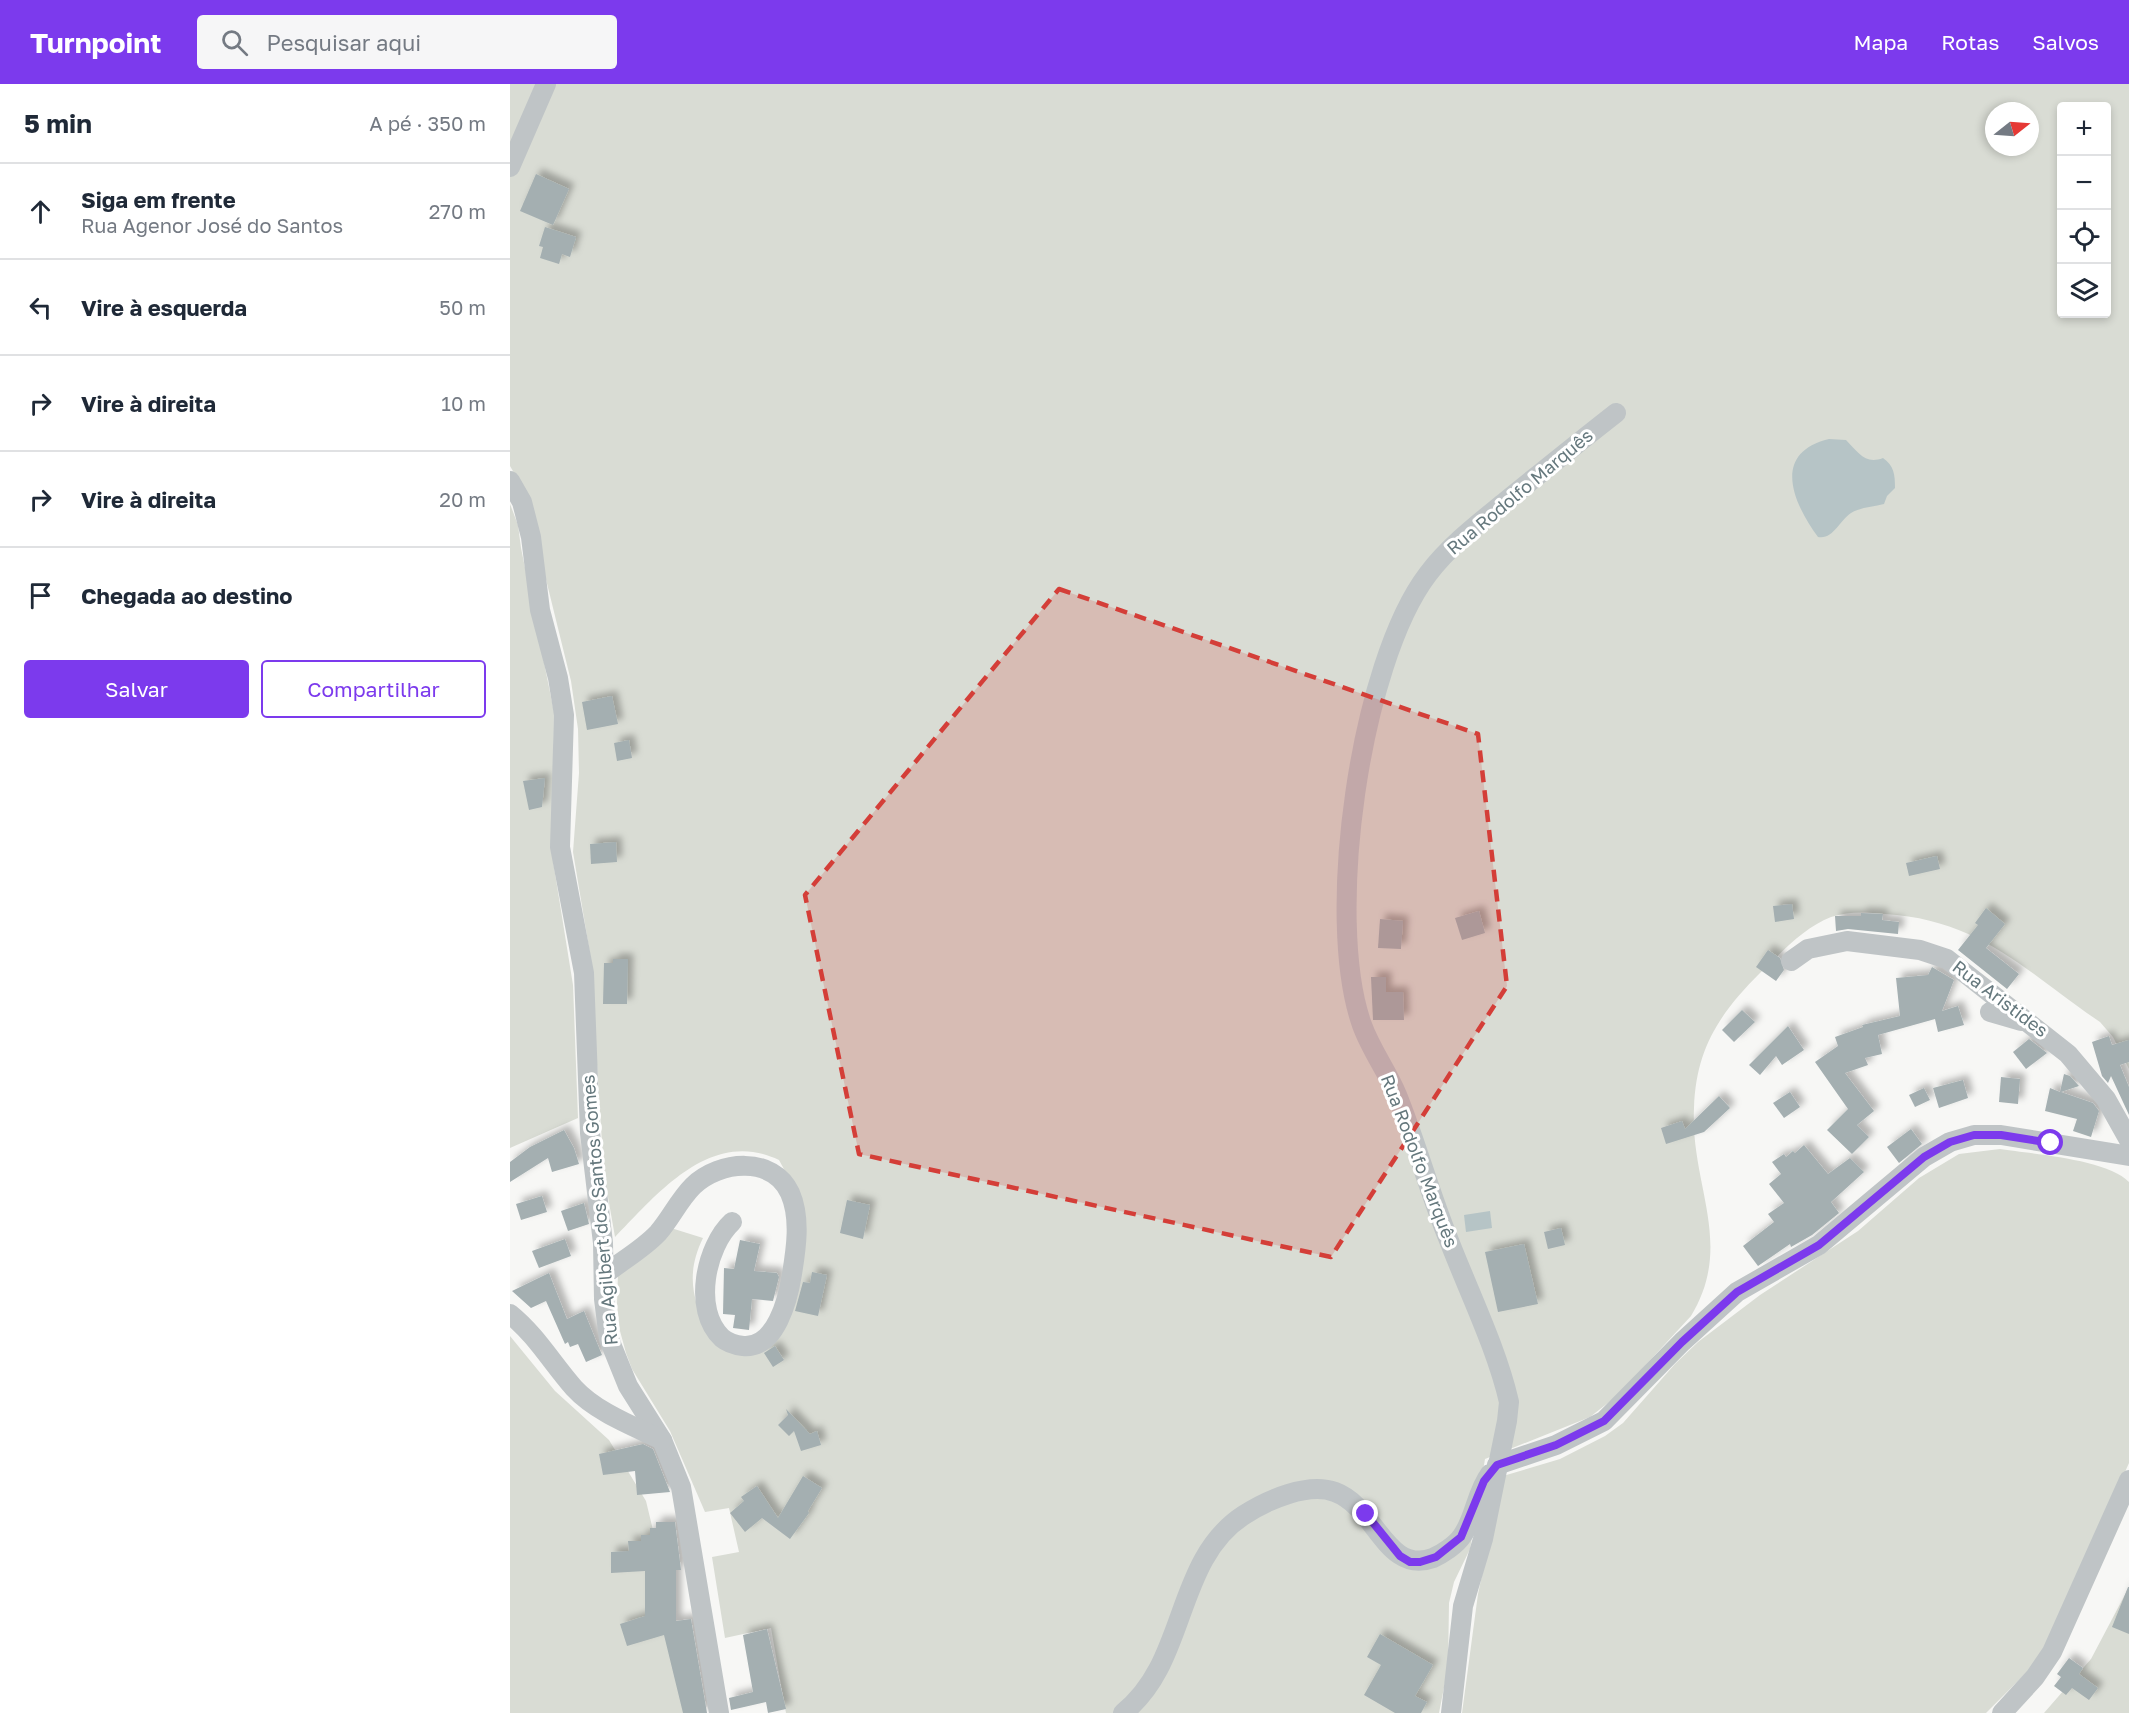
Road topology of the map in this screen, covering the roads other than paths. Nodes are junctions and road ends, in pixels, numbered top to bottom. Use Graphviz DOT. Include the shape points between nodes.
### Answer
graph roads {
  1 [pos="546,84"];
  2 [pos="510,167"];
  3 [pos="1616,413"];
  4 [pos="510,481"];
  5 [pos="1791,961"];
  6 [pos="1990,1012"];
  7 [pos="2032,1025"];
  8 [pos="2129,1140"];
  9 [pos="2129,1156"];
  10 [pos="732,1222"];
  11 [pos="604,1275"];
  12 [pos="510,1314"];
  13 [pos="662,1440"];
  14 [pos="1497,1465"];
  15 [pos="2129,1480"];
  16 [pos="719,1713"];
  17 [pos="1123,1713"];
  18 [pos="1451,1713"];
  19 [pos="2002,1713"];
  1 -- 2 [label="street"];
  3 -- 14 [label="street, Rua Rodolfo Marquês" via="1474,527 1419,586 1379,675 1349,849 1350,946 1356,1006 1367,1038 1398,1097 1503,1382 1509,1412"];
  4 -- 11 [label="street, Rua Agilbert dos Santos Gomes" via="530,529 540,610 564,716 560,847 584,973 590,1133"];
  5 -- 7 [label="street, Rua Aristides" via="1808,949 1847,941 1920,950 1947,959"];
  6 -- 7 [label="street"];
  7 -- 8 [label="street, Rua Aristides" via="2085,1072"];
  9 -- 14 [label="street" via="2001,1135 1974,1135 1950,1142 1924,1157 1819,1245 1737,1292 1604,1421 1550,1447"];
  10 -- 11 [label="street" via="716,1241 708,1263 709,1312 721,1337 731,1344 757,1345 775,1327 791,1280 795,1253 791,1197 777,1175 768,1170 730,1167 705,1176 657,1234"];
  11 -- 13 [label="street, Rua Agilbert dos Santos Gomes" via="606,1320 613,1355 627,1386"];
  12 -- 13 [label="street" via="587,1399"];
  13 -- 16 [label="street, Rua Agilbert dos Santos Gomes" via="681,1487"];
  14 -- 17 [label="street" via="1484,1481 1461,1537 1436,1557 1420,1562 1400,1556 1366,1514 1333,1491 1296,1493 1245,1514 1205,1554 1158,1669 1144,1692"];
  14 -- 18 [label="street, Rua Rodolfo Marquês" via="1483,1539 1463,1606"];
  15 -- 19 [label="street" via="2052,1653"];
}
